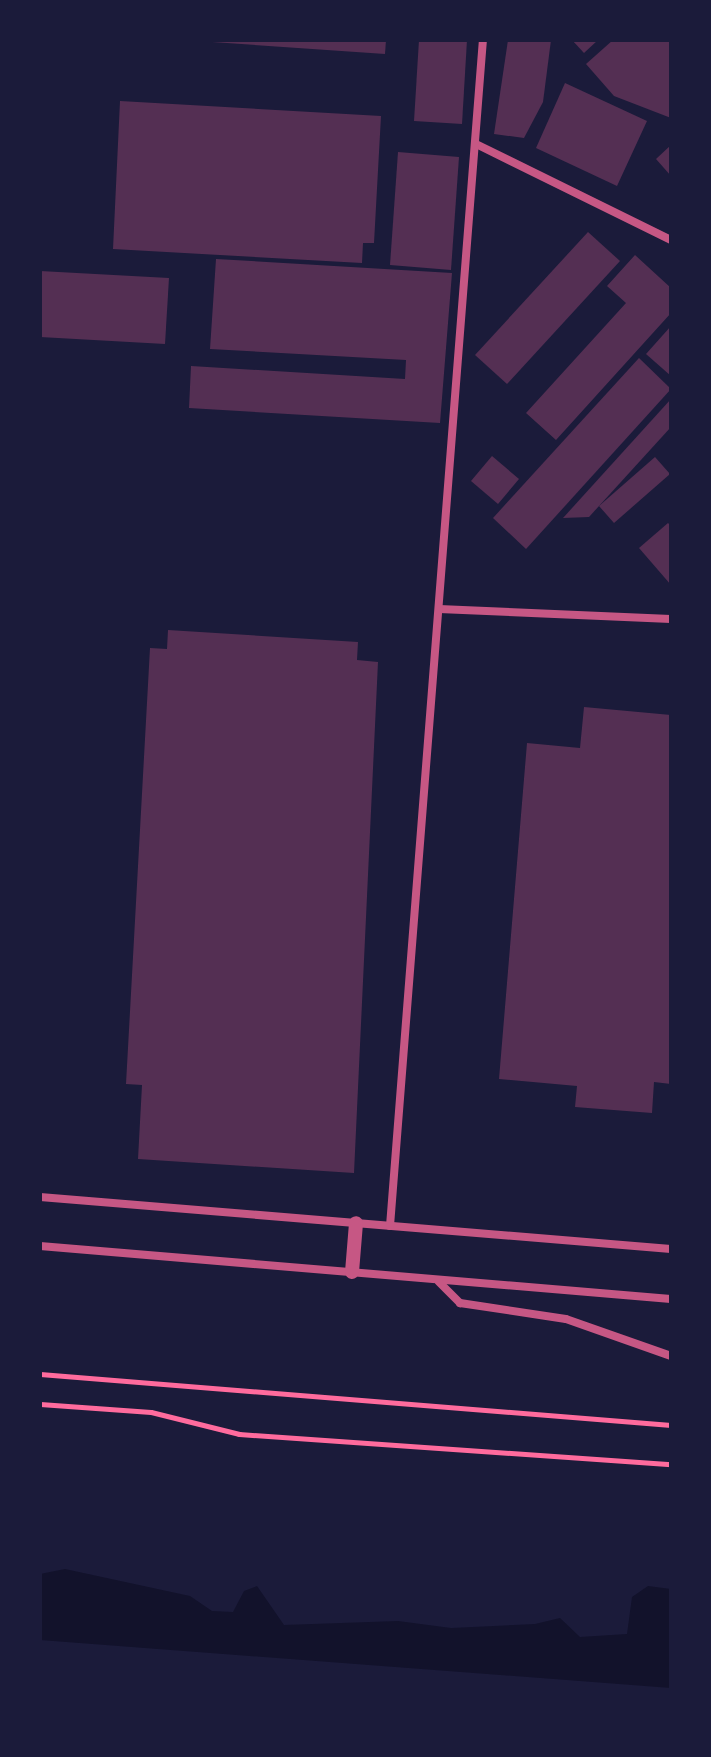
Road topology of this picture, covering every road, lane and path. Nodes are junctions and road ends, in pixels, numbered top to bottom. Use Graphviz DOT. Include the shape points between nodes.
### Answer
graph roads {
  1 [pos="483,40"];
  2 [pos="476,144"];
  3 [pos="671,240"];
  4 [pos="439,609"];
  5 [pos="671,619"];
  6 [pos="40,1197"];
  7 [pos="356,1223"];
  8 [pos="390,1226"];
  9 [pos="40,1246"];
  10 [pos="671,1249"];
  11 [pos="352,1272"];
  12 [pos="439,1282"];
  13 [pos="671,1299"];
  14 [pos="671,1356"];
  15 [pos="40,1374"];
  16 [pos="40,1404"];
  17 [pos="671,1425"];
  18 [pos="671,1464"];
  1 -- 2 [label="street"];
  2 -- 3 [label="street"];
  2 -- 4 [label="street"];
  4 -- 5 [label="street"];
  4 -- 8 [label="street"];
  6 -- 7 [label="street"];
  7 -- 8 [label="street"];
  7 -- 11 [label="street"];
  8 -- 10 [label="street"];
  9 -- 11 [label="street"];
  11 -- 12 [label="street"];
  12 -- 13 [label="street"];
  12 -- 14 [label="street" via="460,1303 566,1319"];
  15 -- 17 [label="path"];
  16 -- 18 [label="path" via="151,1412 239,1434"];
}
